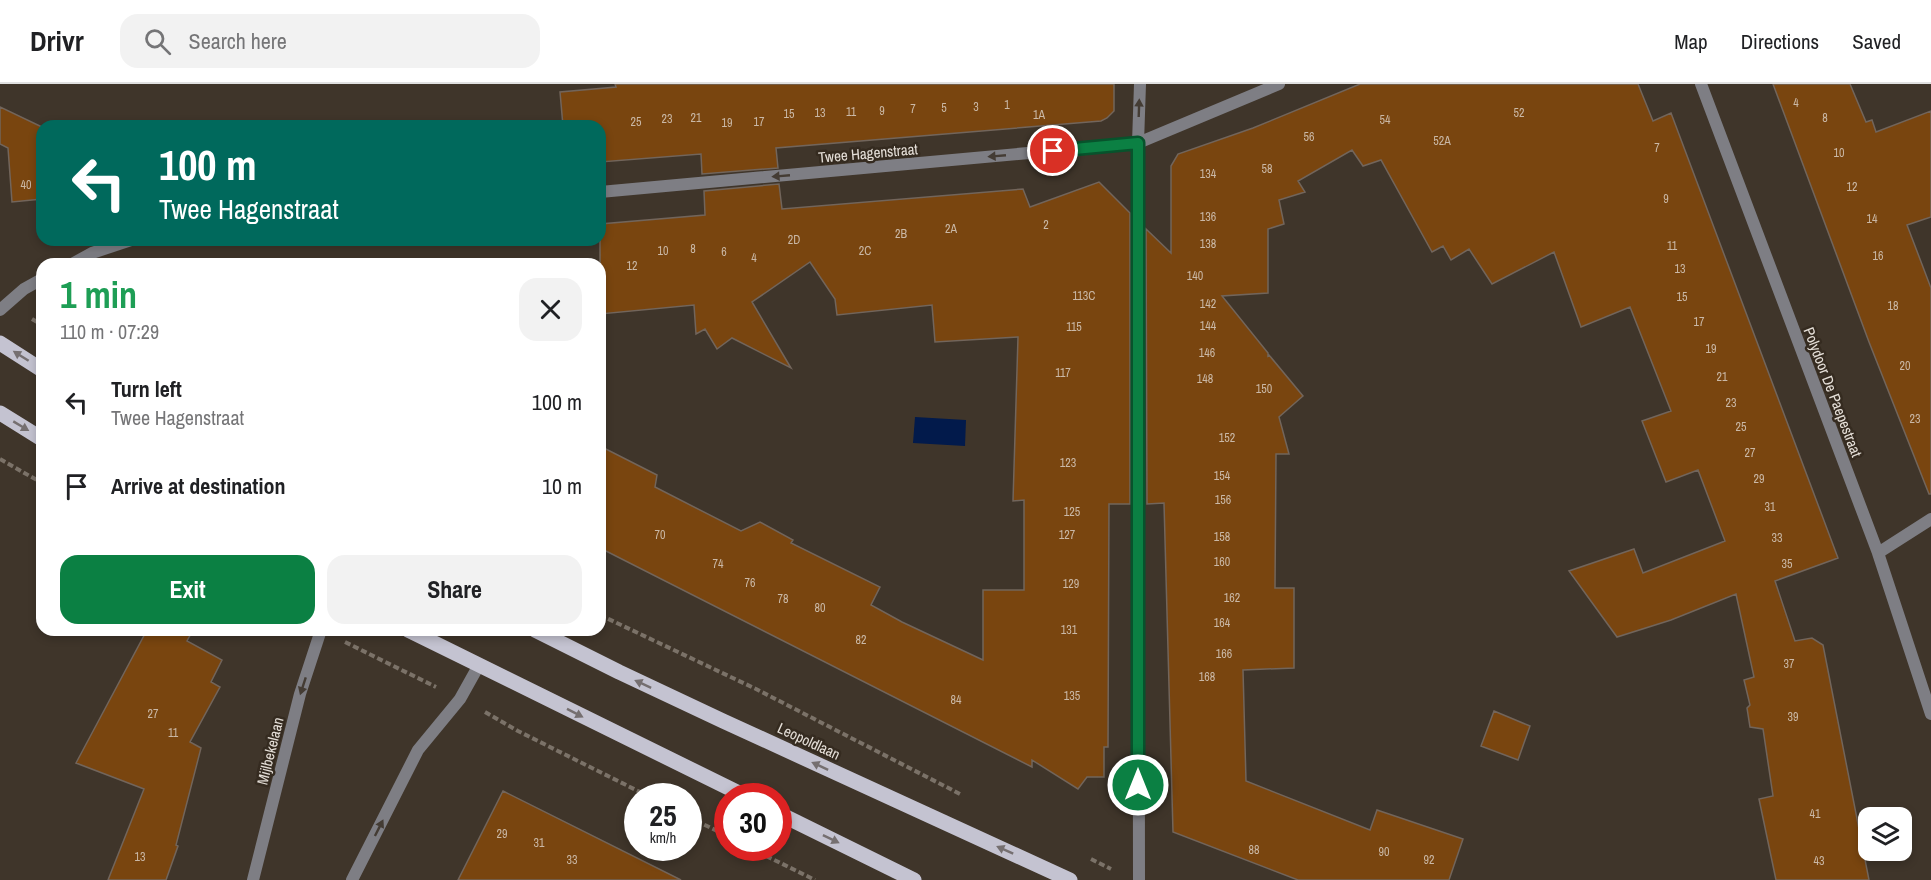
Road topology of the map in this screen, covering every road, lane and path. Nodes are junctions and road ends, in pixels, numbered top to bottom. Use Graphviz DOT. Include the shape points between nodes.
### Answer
graph roads {
  1 [pos="1140,84"];
  2 [pos="1279,84"];
  3 [pos="1701,84"];
  4 [pos="1138,143"];
  5 [pos="606,191"];
  6 [pos="113,246"];
  7 [pos="83,258"];
  8 [pos="36,282"];
  9 [pos="3,307"];
  10 [pos="0,343"];
  11 [pos="36,366"];
  12 [pos="0,413"];
  13 [pos="36,435"];
  14 [pos="0,459"];
  15 [pos="36,480"];
  16 [pos="1931,519"];
  17 [pos="1878,553"];
  18 [pos="606,618"];
  19 [pos="319,636"];
  20 [pos="420,636"];
  21 [pos="547,636"];
  22 [pos="479,665"];
  23 [pos="1931,714"];
  24 [pos="719,783"];
  25 [pos="961,795"];
  26 [pos="792,820"];
  27 [pos="1086,856"];
  28 [pos="776,861"];
  29 [pos="1117,872"];
  30 [pos="253,880"];
  31 [pos="352,880"];
  32 [pos="815,880"];
  33 [pos="914,880"];
  34 [pos="1070,880"];
  35 [pos="1139,880"];
  4 -- 1 [label="street, one-way"];
  2 -- 4 [label="street, Twee Hagenstraat"];
  3 -- 17 [label="street, Polydoor De Paepestraat"];
  4 -- 5 [label="street, Twee Hagenstraat, one-way"];
  4 -- 35 [label="street"];
  6 -- 7 [label="street"];
  8 -- 9 [label="street"];
  11 -- 10 [label="main road, one-way"];
  12 -- 13 [label="main road, one-way"];
  14 -- 15 [label="path"];
  16 -- 17 [label="street"];
  17 -- 23 [label="street, Polydoor De Paepestraat"];
  18 -- 25 [label="path" via="756,689"];
  19 -- 30 [label="street, Mijlbekelaan, one-way" via="300,694"];
  20 -- 22 [label="main road"];
  34 -- 21 [label="main road, Leopoldlaan, one-way"];
  22 -- 24 [label="main road, one-way"];
  31 -- 22 [label="street, one-way" via="418,750 460,699"];
  26 -- 33 [label="main road, one-way"];
  27 -- 29 [label="path"];
  28 -- 32 [label="path"];
}
